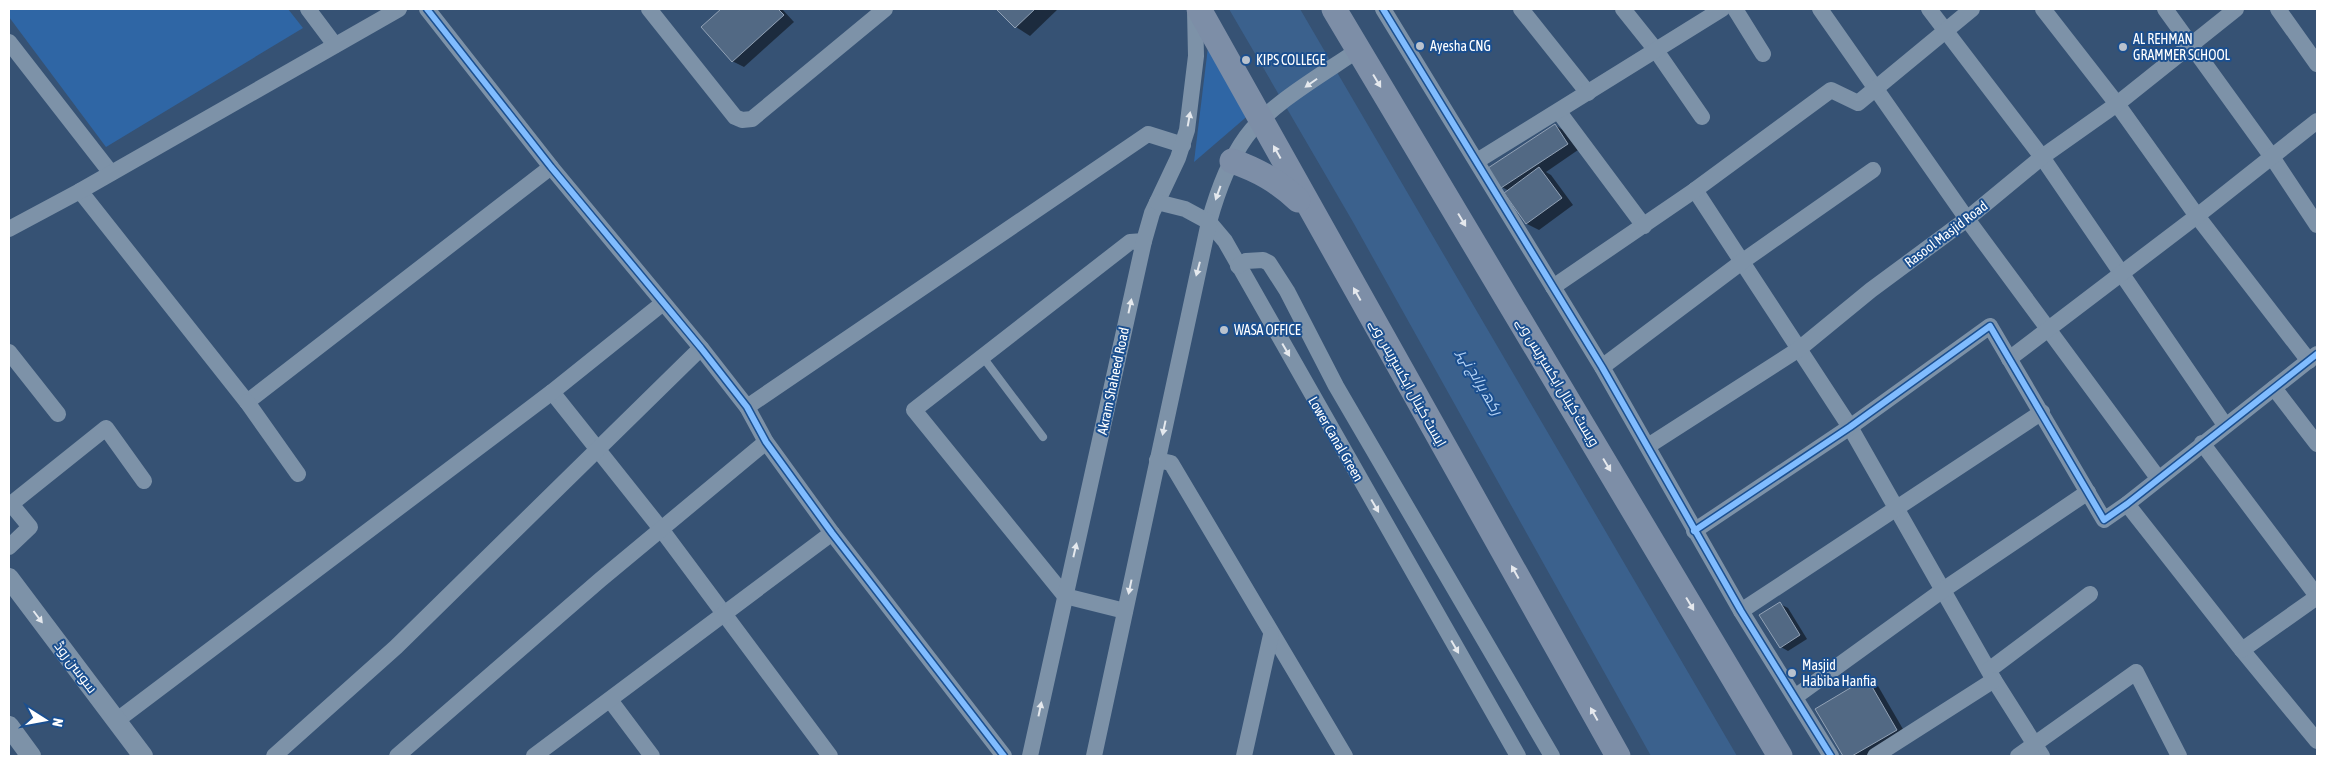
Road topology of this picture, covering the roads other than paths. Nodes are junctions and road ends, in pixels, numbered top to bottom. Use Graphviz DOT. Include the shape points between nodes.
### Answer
graph roads {
  1 [pos="308,9"];
  2 [pos="398,9"];
  3 [pos="427,9"];
  4 [pos="649,9"];
  5 [pos="886,9"];
  6 [pos="1194,9"];
  7 [pos="1198,9"];
  8 [pos="1334,9"];
  9 [pos="1521,9"];
  10 [pos="1622,9"];
  11 [pos="1722,9"];
  12 [pos="1735,9"];
  13 [pos="1820,9"];
  14 [pos="1928,9"];
  15 [pos="1972,9"];
  16 [pos="2043,9"];
  17 [pos="2165,9"];
  18 [pos="2236,9"];
  19 [pos="2278,9"];
  20 [pos="1387,11"];
  21 [pos="1945,30"];
  22 [pos="9,42"];
  23 [pos="2191,44"];
  24 [pos="335,45"];
  25 [pos="1655,49"];
  26 [pos="1352,54"];
  27 [pos="1764,54"];
  28 [pos="2317,64"];
  29 [pos="1875,88"];
  30 [pos="1588,92"];
  31 [pos="2117,104"];
  32 [pos="1559,112"];
  33 [pos="1268,114"];
  34 [pos="1702,116"];
  35 [pos="2317,121"];
  36 [pos="1183,145"];
  37 [pos="2042,157"];
  38 [pos="2272,157"];
  39 [pos="1232,161"];
  40 [pos="1477,161"];
  41 [pos="551,167"];
  42 [pos="1874,170"];
  43 [pos="111,173"];
  44 [pos="1696,190"];
  45 [pos="80,191"];
  46 [pos="1157,202"];
  47 [pos="2197,216"];
  48 [pos="1967,219"];
  49 [pos="1209,222"];
  50 [pos="2317,225"];
  51 [pos="1644,226"];
  52 [pos="9,229"];
  53 [pos="1144,241"];
  54 [pos="1334,253"];
  55 [pos="1743,261"];
  56 [pos="1238,266"];
  57 [pos="2122,272"];
  58 [pos="1552,286"];
  59 [pos="662,303"];
  60 [pos="2047,330"];
  61 [pos="701,348"];
  62 [pos="1799,349"];
  63 [pos="9,352"];
  64 [pos="982,356"];
  65 [pos="2313,357"];
  66 [pos="2009,359"];
  67 [pos="1602,367"];
  68 [pos="2274,388"];
  69 [pos="552,392"];
  70 [pos="247,402"];
  71 [pos="747,407"];
  72 [pos="2042,412"];
  73 [pos="58,414"];
  74 [pos="2225,425"];
  75 [pos="1850,427"];
  76 [pos="1043,437"];
  77 [pos="766,442"];
  78 [pos="2202,443"];
  79 [pos="2317,444"];
  80 [pos="1648,446"];
  81 [pos="599,448"];
  82 [pos="1158,460"];
  83 [pos="298,474"];
  84 [pos="2158,478"];
  85 [pos="144,481"];
  86 [pos="2088,492"];
  87 [pos="2127,504"];
  88 [pos="1896,509"];
  89 [pos="661,529"];
  90 [pos="1694,532"];
  91 [pos="832,533"];
  92 [pos="9,547"];
  93 [pos="9,578"];
  94 [pos="1943,590"];
  95 [pos="2090,594"];
  96 [pos="1065,596"];
  97 [pos="2317,596"];
  98 [pos="1125,611"];
  99 [pos="1741,611"];
  100 [pos="724,615"];
  101 [pos="1271,635"];
  102 [pos="2242,650"];
  103 [pos="1992,675"];
  104 [pos="1795,697"];
  105 [pos="610,700"];
  106 [pos="116,721"];
  107 [pos="9,726"];
  108 [pos="2317,741"];
  109 [pos="2039,750"];
  110 [pos="31,756"];
  111 [pos="143,756"];
  112 [pos="274,756"];
  113 [pos="397,756"];
  114 [pos="534,756"];
  115 [pos="652,756"];
  116 [pos="830,756"];
  117 [pos="1004,756"];
  118 [pos="1030,756"];
  119 [pos="1094,756"];
  120 [pos="1244,756"];
  121 [pos="1345,756"];
  122 [pos="1518,756"];
  123 [pos="1552,756"];
  124 [pos="1618,756"];
  125 [pos="1780,756"];
  126 [pos="1830,756"];
  127 [pos="1875,756"];
  128 [pos="2018,756"];
  129 [pos="2179,756"];
  1 -- 24 [label="street"];
  2 -- 24 [label="street"];
  3 -- 41 [label="street"];
  4 -- 5 [label="street" via="735,117 742,120 752,119"];
  36 -- 6 [label="street, Akram Shaheed Road, one-way" via="1196,56"];
  7 -- 33 [label="main road, ایسٹ کینال ایکسپریس وے"];
  8 -- 26 [label="main road, ویسٹ کینال ایکسپریس وے"];
  9 -- 30 [label="street"];
  10 -- 25 [label="street"];
  11 -- 25 [label="street"];
  12 -- 27 [label="street"];
  13 -- 29 [label="street"];
  14 -- 21 [label="street"];
  15 -- 21 [label="street"];
  16 -- 31 [label="street"];
  17 -- 23 [label="street"];
  18 -- 23 [label="street, Rasool Masjid Road"];
  19 -- 28 [label="street"];
  20 -- 40 [label="street"];
  21 -- 29 [label="street"];
  21 -- 37 [label="street"];
  22 -- 43 [label="street"];
  23 -- 31 [label="street, Rasool Masjid Road"];
  23 -- 38 [label="street"];
  24 -- 43 [label="street"];
  25 -- 30 [label="street"];
  25 -- 34 [label="street"];
  26 -- 33 [label="street, one-way"];
  26 -- 125 [label="main road, ویسٹ کینال ایکسپریس وے, one-way" via="1460,216"];
  29 -- 44 [label="street" via="1858,103 1831,90"];
  29 -- 48 [label="street"];
  30 -- 32 [label="street"];
  31 -- 37 [label="street, Rasool Masjid Road"];
  31 -- 47 [label="street"];
  32 -- 40 [label="street"];
  32 -- 51 [label="street"];
  33 -- 39 [label="street" via="1246,138"];
  54 -- 33 [label="main road, ایسٹ کینال ایکسپریس وے, one-way"];
  35 -- 38 [label="street"];
  36 -- 46 [label="street, Akram Shaheed Road"];
  36 -- 71 [label="street" via="1148,134"];
  37 -- 48 [label="street, Rasool Masjid Road"];
  37 -- 57 [label="street"];
  38 -- 47 [label="street"];
  38 -- 50 [label="street"];
  39 -- 49 [label="street, one-way"];
  39 -- 54 [label="main road" via="1257,169 1283,186 1309,210"];
  40 -- 58 [label="street"];
  41 -- 59 [label="street"];
  41 -- 70 [label="street"];
  42 -- 55 [label="street"];
  43 -- 45 [label="street"];
  44 -- 51 [label="street"];
  44 -- 55 [label="street"];
  45 -- 52 [label="street"];
  45 -- 70 [label="street"];
  46 -- 49 [label="street" via="1185,209"];
  46 -- 53 [label="street, Akram Shaheed Road"];
  47 -- 57 [label="street"];
  47 -- 65 [label="street"];
  48 -- 60 [label="street"];
  48 -- 62 [label="street, Rasool Masjid Road" via="1871,290"];
  49 -- 56 [label="street, Lower Canal Green" via="1225,241"];
  49 -- 82 [label="street, one-way"];
  51 -- 58 [label="street"];
  53 -- 64 [label="street" via="1130,242"];
  96 -- 53 [label="street, Akram Shaheed Road, one-way"];
  124 -- 54 [label="main road, ایسٹ کینال ایکسپریس وے, one-way"];
  55 -- 62 [label="street"];
  55 -- 67 [label="street"];
  56 -- 122 [label="street, Lower Canal Green, one-way"];
  56 -- 123 [label="street" via="1246,261 1263,260 1287,291 1336,386"];
  57 -- 60 [label="street"];
  57 -- 74 [label="street"];
  58 -- 67 [label="street"];
  59 -- 61 [label="street"];
  59 -- 69 [label="street"];
  60 -- 66 [label="street"];
  60 -- 84 [label="street"];
  61 -- 71 [label="street"];
  61 -- 81 [label="street"];
  62 -- 75 [label="street"];
  62 -- 80 [label="street, Rasool Masjid Road"];
  63 -- 73 [label="street"];
  64 -- 76 [label="lane"];
  64 -- 96 [label="street" via="914,410"];
  65 -- 68 [label="street"];
  66 -- 72 [label="street"];
  66 -- 75 [label="street" via="1990,326"];
  67 -- 80 [label="street"];
  68 -- 74 [label="street"];
  68 -- 79 [label="street"];
  69 -- 81 [label="street"];
  69 -- 106 [label="street"];
  70 -- 83 [label="street"];
  71 -- 77 [label="street"];
  72 -- 86 [label="street"];
  72 -- 88 [label="street"];
  74 -- 78 [label="street"];
  75 -- 88 [label="street"];
  75 -- 90 [label="street"];
  77 -- 89 [label="street"];
  77 -- 91 [label="street"];
  78 -- 84 [label="street"];
  78 -- 97 [label="street"];
  80 -- 90 [label="street"];
  81 -- 89 [label="street"];
  81 -- 112 [label="street" via="396,646"];
  82 -- 98 [label="street, one-way"];
  82 -- 101 [label="street" via="1171,463"];
  84 -- 87 [label="street"];
  85 -- 92 [label="street" via="106,428 11,504 30,527"];
  86 -- 87 [label="street" via="2104,520"];
  86 -- 94 [label="street"];
  87 -- 102 [label="street"];
  88 -- 94 [label="street"];
  88 -- 99 [label="street"];
  89 -- 100 [label="street"];
  89 -- 113 [label="street"];
  90 -- 99 [label="street"];
  91 -- 100 [label="street"];
  91 -- 117 [label="street"];
  93 -- 106 [label="street, سوسن روڈ, one-way"];
  94 -- 103 [label="street"];
  94 -- 104 [label="street"];
  95 -- 103 [label="street"];
  96 -- 98 [label="street"];
  118 -- 96 [label="street, Akram Shaheed Road, one-way"];
  97 -- 102 [label="street"];
  98 -- 119 [label="street"];
  99 -- 104 [label="street"];
  100 -- 105 [label="street"];
  100 -- 116 [label="street"];
  101 -- 120 [label="street"];
  101 -- 121 [label="street"];
  102 -- 108 [label="street"];
  103 -- 109 [label="street"];
  103 -- 127 [label="street"];
  104 -- 126 [label="street"];
  105 -- 114 [label="street"];
  105 -- 115 [label="street"];
  106 -- 111 [label="street, سوسن روڈ"];
  107 -- 110 [label="street"];
  109 -- 128 [label="street"];
  109 -- 129 [label="street" via="2136,672"];
}
